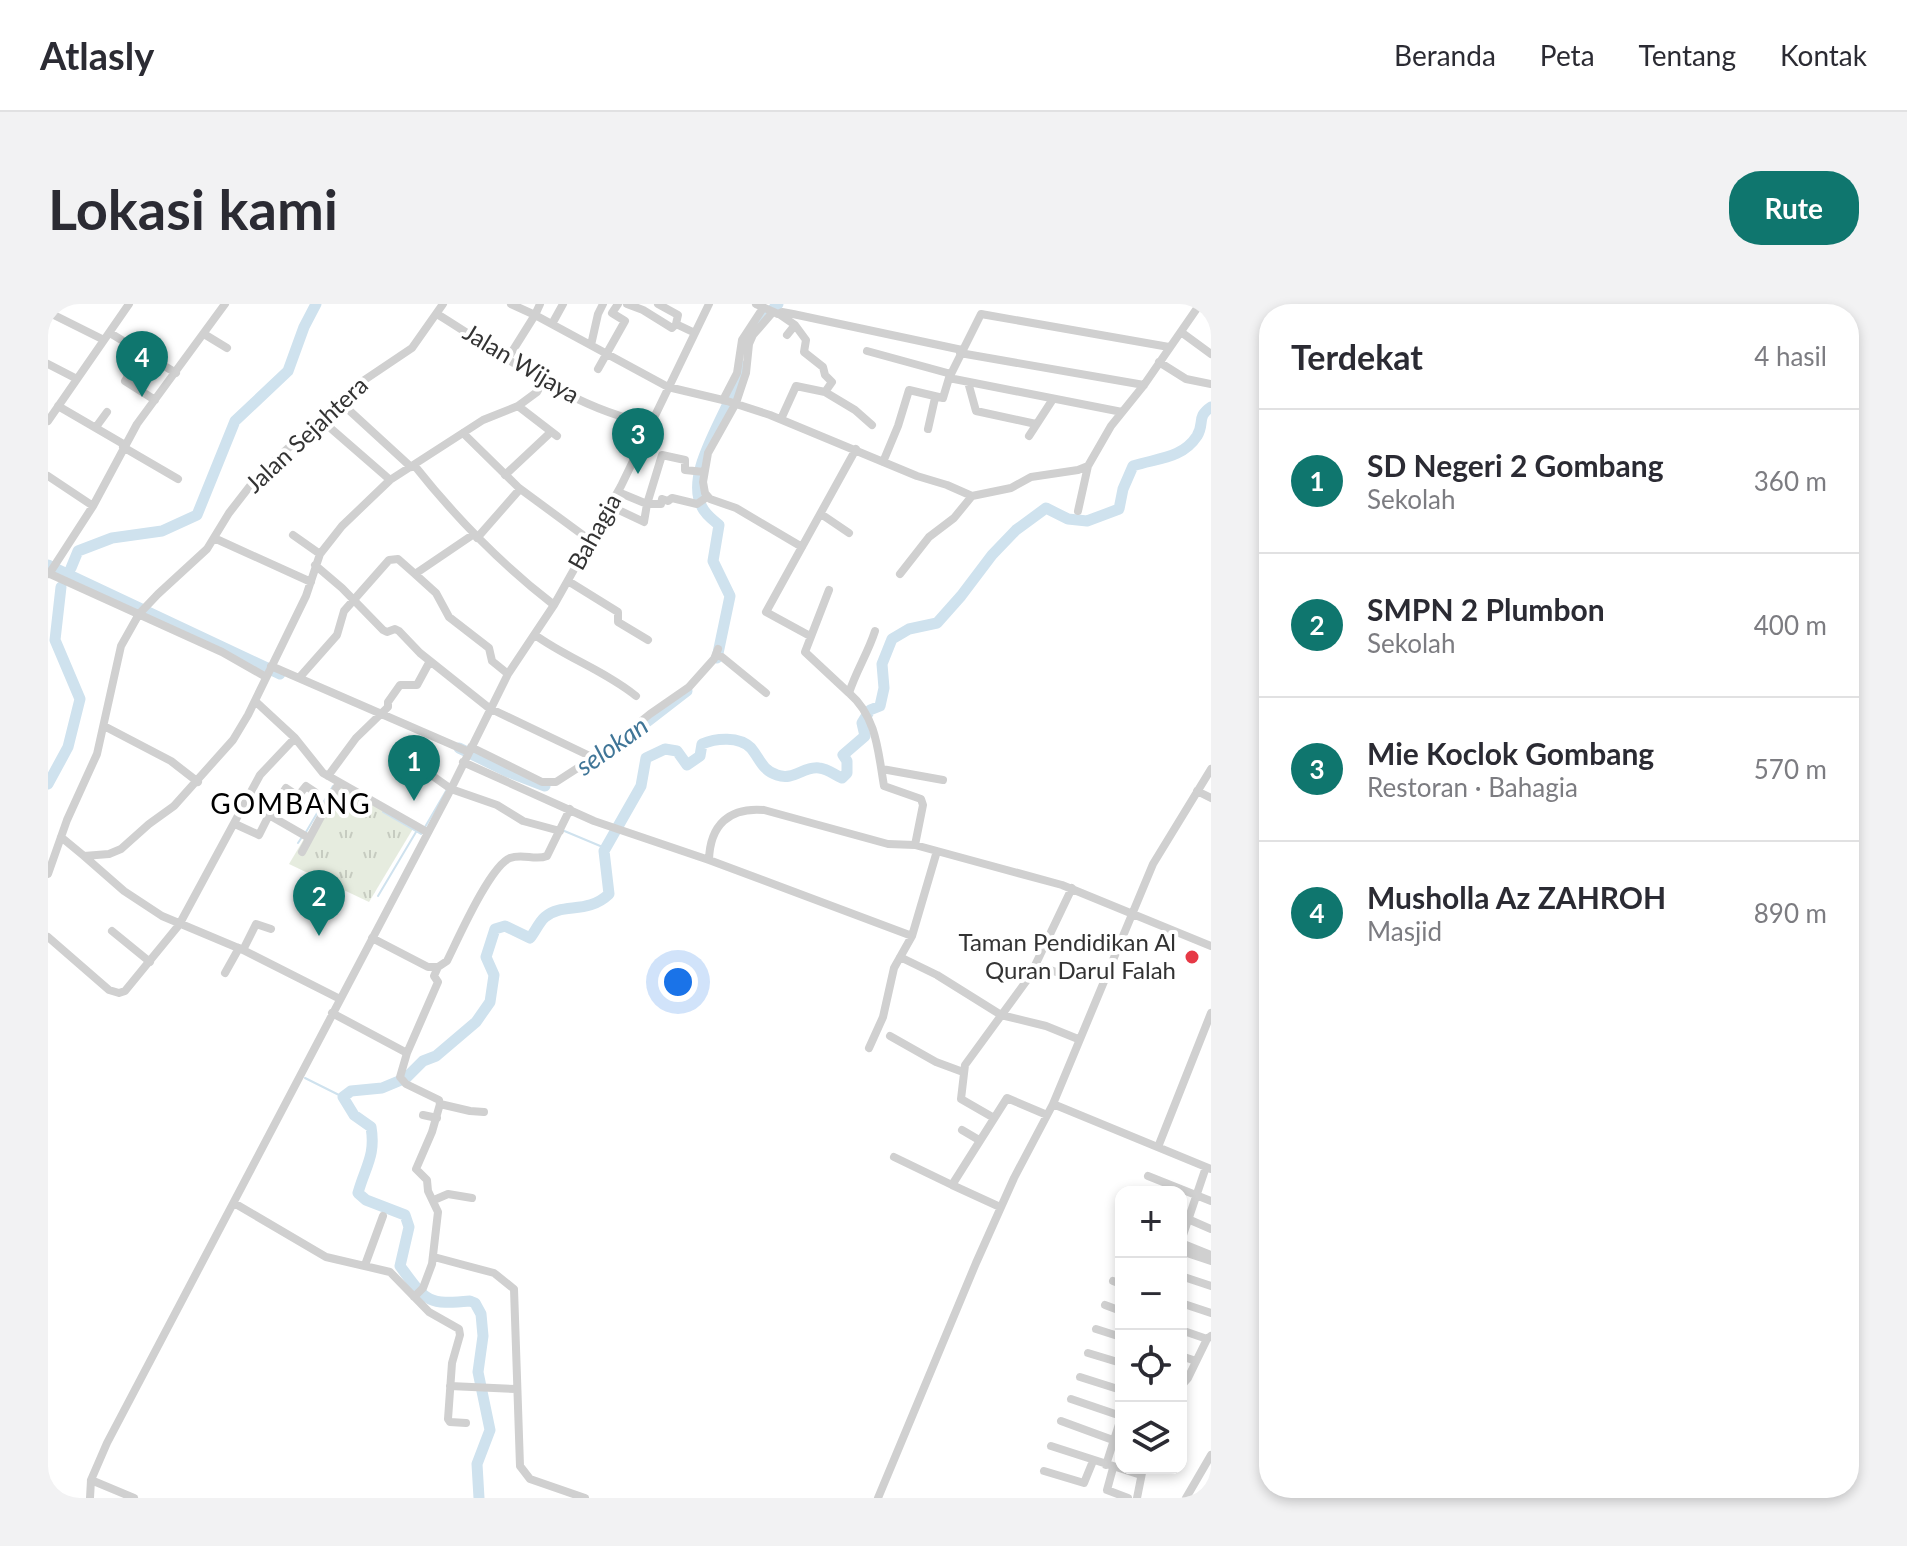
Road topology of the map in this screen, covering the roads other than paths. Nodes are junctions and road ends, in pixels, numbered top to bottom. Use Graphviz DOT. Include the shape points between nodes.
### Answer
graph roads {
  1 [pos="129,304"];
  2 [pos="210,304"];
  3 [pos="443,304"];
  4 [pos="511,304"];
  5 [pos="540,304"];
  6 [pos="563,304"];
  7 [pos="603,304"];
  8 [pos="618,304"];
  9 [pos="627,304"];
  10 [pos="658,304"];
  11 [pos="709,304"];
  12 [pos="1200,304"];
  13 [pos="223,308"];
  14 [pos="771,310"];
  15 [pos="48,312"];
  16 [pos="437,314"];
  17 [pos="535,315"];
  18 [pos="552,324"];
  19 [pos="676,324"];
  20 [pos="795,325"];
  21 [pos="1181,332"];
  22 [pos="695,333"];
  23 [pos="204,334"];
  24 [pos="787,335"];
  25 [pos="107,336"];
  26 [pos="591,345"];
  27 [pos="1169,347"];
  28 [pos="227,348"];
  29 [pos="867,351"];
  30 [pos="961,352"];
  31 [pos="142,353"];
  32 [pos="607,354"];
  33 [pos="1211,354"];
  34 [pos="508,358"];
  35 [pos="1159,362"];
  36 [pos="48,364"];
  37 [pos="598,369"];
  38 [pos="176,373"];
  39 [pos="950,376"];
  40 [pos="77,379"];
  41 [pos="544,380"];
  42 [pos="968,382"];
  43 [pos="1211,384"];
  44 [pos="1144,385"];
  45 [pos="668,387"];
  46 [pos="825,392"];
  47 [pos="935,398"];
  48 [pos="1053,399"];
  49 [pos="155,400"];
  50 [pos="339,401"];
  51 [pos="730,402"];
  52 [pos="58,406"];
  53 [pos="518,406"];
  54 [pos="107,412"];
  55 [pos="1122,412"];
  56 [pos="320,419"];
  57 [pos="781,419"];
  58 [pos="48,421"];
  59 [pos="652,424"];
  60 [pos="1036,424"];
  61 [pos="872,425"];
  62 [pos="96,427"];
  63 [pos="928,429"];
  64 [pos="463,433"];
  65 [pos="1029,436"];
  66 [pos="124,446"];
  67 [pos="856,449"];
  68 [pos="883,462"];
  69 [pos="411,465"];
  70 [pos="1088,466"];
  71 [pos="701,472"];
  72 [pos="505,475"];
  73 [pos="48,476"];
  74 [pos="178,479"];
  75 [pos="389,479"];
  76 [pos="520,489"];
  77 [pos="618,492"];
  78 [pos="972,496"];
  79 [pos="706,497"];
  80 [pos="647,504"];
  81 [pos="93,506"];
  82 [pos="610,506"];
  83 [pos="1078,511"];
  84 [pos="821,514"];
  85 [pos="849,533"];
  86 [pos="293,535"];
  87 [pos="475,536"];
  88 [pos="214,538"];
  89 [pos="591,541"];
  90 [pos="802,547"];
  91 [pos="320,554"];
  92 [pos="315,565"];
  93 [pos="52,572"];
  94 [pos="415,574"];
  95 [pos="900,574"];
  96 [pos="568,581"];
  97 [pos="311,582"];
  98 [pos="829,590"];
  99 [pos="353,599"];
  100 [pos="554,605"];
  101 [pos="142,611"];
  102 [pos="875,631"];
  103 [pos="535,635"];
  104 [pos="810,636"];
  105 [pos="648,640"];
  106 [pos="430,661"];
  107 [pos="269,670"];
  108 [pos="508,674"];
  109 [pos="299,678"];
  110 [pos="766,693"];
  111 [pos="849,693"];
  112 [pos="636,696"];
  113 [pos="255,701"];
  114 [pos="489,708"];
  115 [pos="380,716"];
  116 [pos="104,726"];
  117 [pos="295,738"];
  118 [pos="468,754"];
  119 [pos="594,758"];
  120 [pos="420,767"];
  121 [pos="882,769"];
  122 [pos="1211,769"];
  123 [pos="328,776"];
  124 [pos="943,780"];
  125 [pos="198,782"];
  126 [pos="338,785"];
  127 [pos="450,787"];
  128 [pos="1197,791"];
  129 [pos="315,792"];
  130 [pos="1211,798"];
  131 [pos="570,809"];
  132 [pos="269,815"];
  133 [pos="235,824"];
  134 [pos="561,829"];
  135 [pos="424,831"];
  136 [pos="305,836"];
  137 [pos="61,837"];
  138 [pos="915,845"];
  139 [pos="937,851"];
  140 [pos="302,852"];
  141 [pos="84,856"];
  142 [pos="709,860"];
  143 [pos="48,874"];
  144 [pos="1072,888"];
  145 [pos="1134,914"];
  146 [pos="179,925"];
  147 [pos="271,929"];
  148 [pos="112,931"];
  149 [pos="912,936"];
  150 [pos="48,937"];
  151 [pos="372,938"];
  152 [pos="1211,946"];
  153 [pos="241,949"];
  154 [pos="900,957"];
  155 [pos="150,962"];
  156 [pos="1036,965"];
  157 [pos="438,967"];
  158 [pos="225,973"];
  159 [pos="1059,973"];
  160 [pos="340,999"];
  161 [pos="332,1013"];
  162 [pos="1211,1013"];
  163 [pos="1001,1015"];
  164 [pos="890,1036"];
  165 [pos="1078,1039"];
  166 [pos="869,1048"];
  167 [pos="407,1053"];
  168 [pos="963,1072"];
  169 [pos="440,1104"];
  170 [pos="1053,1104"];
  171 [pos="484,1112"];
  172 [pos="423,1115"];
  173 [pos="1047,1115"];
  174 [pos="437,1118"];
  175 [pos="994,1118"];
  176 [pos="962,1130"];
  177 [pos="979,1140"];
  178 [pos="1158,1147"];
  179 [pos="894,1157"];
  180 [pos="1209,1168"];
  181 [pos="1148,1176"];
  182 [pos="952,1185"];
  183 [pos="1197,1195"];
  184 [pos="472,1198"];
  185 [pos="434,1200"];
  186 [pos="1211,1201"];
  187 [pos="234,1203"];
  188 [pos="1000,1207"];
  189 [pos="1187,1214"];
  190 [pos="383,1216"];
  191 [pos="1187,1219"];
  192 [pos="1211,1229"];
  193 [pos="1187,1245"];
  194 [pos="1187,1253"];
  195 [pos="1211,1255"];
  196 [pos="434,1257"];
  197 [pos="1211,1261"];
  198 [pos="365,1265"];
  199 [pos="1187,1278"];
  200 [pos="1211,1286"];
  201 [pos="419,1293"];
  202 [pos="1105,1305"];
  203 [pos="1187,1305"];
  204 [pos="1115,1309"];
  205 [pos="1211,1313"];
  206 [pos="1096,1329"];
  207 [pos="1187,1331"];
  208 [pos="1115,1335"];
  209 [pos="1210,1337"];
  210 [pos="1088,1353"];
  211 [pos="1187,1358"];
  212 [pos="1115,1361"];
  213 [pos="1196,1361"];
  214 [pos="1187,1376"];
  215 [pos="1080,1377"];
  216 [pos="450,1386"];
  217 [pos="1115,1388"];
  218 [pos="516,1389"];
  219 [pos="1071,1399"];
  220 [pos="1115,1415"];
  221 [pos="1061,1421"];
  222 [pos="466,1423"];
  223 [pos="1115,1441"];
  224 [pos="1051,1446"];
  225 [pos="1115,1451"];
  226 [pos="1211,1455"];
  227 [pos="1093,1461"];
  228 [pos="1110,1467"];
  229 [pos="1115,1468"];
  230 [pos="1044,1471"];
  231 [pos="1142,1474"];
  232 [pos="91,1480"];
  233 [pos="90,1498"];
  234 [pos="134,1498"];
  235 [pos="585,1498"];
  236 [pos="878,1498"];
  237 [pos="1128,1498"];
  238 [pos="1137,1498"];
  239 [pos="1186,1498"];
  1 -- 25 [label="street"];
  2 -- 13 [label="street"];
  3 -- 16 [label="street, Jalan Sejahtera"];
  4 -- 17 [label="street"];
  5 -- 17 [label="street"];
  6 -- 18 [label="street"];
  7 -- 26 [label="street"];
  8 -- 32 [label="street" via="612,313 625,321"];
  9 -- 19 [label="street" via="672,328"];
  10 -- 19 [label="street" via="678,315"];
  11 -- 22 [label="street, Bahagia"];
  12 -- 21 [label="street"];
  13 -- 23 [label="street"];
  14 -- 20 [label="street"];
  14 -- 30 [label="street"];
  14 -- 51 [label="street" via="753,335 746,373"];
  15 -- 25 [label="street"];
  16 -- 34 [label="street, Jalan Wijaya"];
  16 -- 50 [label="street, Jalan Sejahtera" via="412,348"];
  17 -- 18 [label="street"];
  17 -- 34 [label="street"];
  18 -- 26 [label="street"];
  19 -- 22 [label="street"];
  20 -- 24 [label="street"];
  20 -- 46 [label="street" via="806,340 804,352 832,381"];
  21 -- 27 [label="street"];
  21 -- 33 [label="street"];
  22 -- 45 [label="street, Bahagia"];
  23 -- 28 [label="street"];
  23 -- 38 [label="street"];
  25 -- 31 [label="street"];
  25 -- 40 [label="street"];
  26 -- 32 [label="street"];
  27 -- 30 [label="street" via="981,314"];
  27 -- 35 [label="street"];
  29 -- 39 [label="street"];
  30 -- 39 [label="street"];
  30 -- 44 [label="street"];
  31 -- 38 [label="street"];
  31 -- 49 [label="street" via="125,381"];
  32 -- 37 [label="street"];
  32 -- 45 [label="street"];
  34 -- 41 [label="street, Jalan Wijaya"];
  35 -- 43 [label="street" via="1186,379"];
  35 -- 44 [label="street"];
  36 -- 40 [label="street"];
  38 -- 49 [label="street"];
  39 -- 42 [label="street"];
  39 -- 47 [label="street" via="943,398"];
  40 -- 52 [label="street"];
  41 -- 53 [label="street"];
  41 -- 59 [label="street, Jalan Wijaya" via="596,408"];
  42 -- 48 [label="street"];
  42 -- 60 [label="street" via="976,411"];
  44 -- 55 [label="street"];
  45 -- 51 [label="street"];
  45 -- 59 [label="street, Bahagia"];
  46 -- 57 [label="street" via="796,386"];
  46 -- 61 [label="street"];
  47 -- 63 [label="street"];
  47 -- 68 [label="street" via="909,390"];
  48 -- 55 [label="street"];
  48 -- 60 [label="street"];
  49 -- 66 [label="street"];
  50 -- 56 [label="street, Jalan Sejahtera"];
  50 -- 69 [label="street"];
  51 -- 57 [label="street"];
  51 -- 71 [label="street"];
  52 -- 58 [label="street"];
  52 -- 62 [label="street"];
  53 -- 64 [label="street"];
  53 -- 72 [label="street" via="554,434"];
  54 -- 62 [label="street"];
  55 -- 70 [label="street"];
  56 -- 75 [label="street"];
  56 -- 88 [label="street, Jalan Sejahtera" via="257,477"];
  57 -- 67 [label="street"];
  59 -- 77 [label="street, Bahagia"];
  60 -- 65 [label="street"];
  62 -- 66 [label="street"];
  64 -- 69 [label="street"];
  64 -- 72 [label="street"];
  66 -- 74 [label="street"];
  66 -- 81 [label="street"];
  67 -- 68 [label="street"];
  67 -- 84 [label="street"];
  68 -- 78 [label="street"];
  69 -- 87 [label="street"];
  69 -- 91 [label="street" via="367,501"];
  70 -- 78 [label="street"];
  70 -- 83 [label="street"];
  71 -- 79 [label="street"];
  71 -- 80 [label="street" via="685,470 685,460 662,455"];
  72 -- 76 [label="street"];
  73 -- 81 [label="street"];
  76 -- 87 [label="street"];
  76 -- 89 [label="street"];
  77 -- 80 [label="street"];
  77 -- 82 [label="street, Bahagia"];
  78 -- 95 [label="street"];
  79 -- 80 [label="street" via="697,504 672,498"];
  79 -- 90 [label="street" via="736,508"];
  80 -- 82 [label="street" via="644,522"];
  81 -- 93 [label="street"];
  82 -- 89 [label="street, Bahagia"];
  84 -- 85 [label="street"];
  84 -- 90 [label="street"];
  86 -- 91 [label="street"];
  87 -- 94 [label="street"];
  87 -- 100 [label="street"];
  88 -- 97 [label="street"];
  88 -- 101 [label="street, Jalan Sejahtera"];
  89 -- 96 [label="street, Bahagia"];
  90 -- 104 [label="street" via="766,612"];
  91 -- 92 [label="street"];
  92 -- 97 [label="street"];
  92 -- 99 [label="street"];
  93 -- 101 [label="street"];
  94 -- 99 [label="street" via="391,559"];
  94 -- 108 [label="street" via="436,593 449,617 481,640 492,661"];
  96 -- 100 [label="street, Bahagia"];
  96 -- 105 [label="street" via="618,612 618,622"];
  97 -- 107 [label="street"];
  98 -- 104 [label="street"];
  99 -- 106 [label="street" via="384,631 397,630"];
  99 -- 109 [label="street" via="337,635"];
  100 -- 103 [label="street, Bahagia"];
  101 -- 107 [label="street"];
  101 -- 116 [label="street, Jalan Sejahtera" via="121,646"];
  102 -- 111 [label="street"];
  103 -- 108 [label="street, Bahagia"];
  103 -- 112 [label="street"];
  104 -- 111 [label="street" via="806,653"];
  106 -- 114 [label="street"];
  106 -- 115 [label="street" via="417,685 400,685"];
  107 -- 109 [label="street"];
  107 -- 113 [label="street"];
  108 -- 114 [label="street, Bahagia"];
  109 -- 115 [label="street"];
  110 -- 119 [label="street" via="718,654 689,687"];
  111 -- 121 [label="street" via="867,714"];
  113 -- 117 [label="street"];
  113 -- 125 [label="street" via="233,740"];
  114 -- 118 [label="street, Bahagia"];
  114 -- 119 [label="street"];
  115 -- 118 [label="street"];
  115 -- 123 [label="street"];
  116 -- 125 [label="street" via="171,761"];
  116 -- 137 [label="street, Jalan Sejahtera"];
  117 -- 123 [label="street"];
  117 -- 133 [label="street" via="260,775"];
  118 -- 119 [label="street" via="547,784"];
  118 -- 127 [label="street, Bahagia"];
  118 -- 131 [label="street"];
  120 -- 127 [label="street"];
  121 -- 124 [label="street"];
  121 -- 138 [label="street" via="886,788 921,799"];
  122 -- 128 [label="street"];
  123 -- 126 [label="street"];
  125 -- 141 [label="street" via="121,849"];
  126 -- 135 [label="street"];
  126 -- 136 [label="street"];
  127 -- 134 [label="street" via="523,821"];
  127 -- 135 [label="street, Bahagia"];
  128 -- 130 [label="street"];
  128 -- 145 [label="street" via="1153,864"];
  129 -- 132 [label="street" via="306,786 298,796 286,788"];
  131 -- 134 [label="street"];
  131 -- 142 [label="street"];
  132 -- 133 [label="street" via="259,835"];
  132 -- 136 [label="street"];
  133 -- 146 [label="street"];
  134 -- 157 [label="street" via="547,856 521,855 502,862 473,904 447,961"];
  135 -- 151 [label="street, Bahagia"];
  136 -- 140 [label="street"];
  137 -- 141 [label="street"];
  137 -- 143 [label="street, Jalan Sejahtera"];
  138 -- 139 [label="street"];
  138 -- 142 [label="street" via="888,844 756,809 721,824 710,839"];
  139 -- 144 [label="street"];
  139 -- 149 [label="street"];
  141 -- 146 [label="street" via="124,891"];
  142 -- 149 [label="street"];
  144 -- 145 [label="street"];
  144 -- 156 [label="street"];
  145 -- 152 [label="street"];
  145 -- 165 [label="street"];
  146 -- 153 [label="street"];
  146 -- 155 [label="street"];
  147 -- 153 [label="street" via="256,924"];
  148 -- 155 [label="street"];
  149 -- 154 [label="street"];
  150 -- 155 [label="street" via="114,992 125,991"];
  151 -- 157 [label="street" via="428,967"];
  151 -- 160 [label="street, Bahagia"];
  153 -- 158 [label="street"];
  153 -- 160 [label="street"];
  154 -- 163 [label="street"];
  154 -- 166 [label="street"];
  156 -- 159 [label="street"];
  156 -- 163 [label="street"];
  157 -- 167 [label="street" via="438,982"];
  160 -- 161 [label="street, Bahagia"];
  161 -- 167 [label="street"];
  161 -- 187 [label="street, Bahagia"];
  162 -- 178 [label="street"];
  163 -- 165 [label="street"];
  163 -- 168 [label="street"];
  164 -- 168 [label="street"];
  165 -- 170 [label="street"];
  167 -- 169 [label="street" via="402,1080"];
  168 -- 175 [label="street" via="961,1099"];
  169 -- 171 [label="street"];
  169 -- 174 [label="street"];
  170 -- 173 [label="street"];
  170 -- 178 [label="street"];
  172 -- 174 [label="street"];
  173 -- 175 [label="street" via="1010,1097"];
  173 -- 188 [label="street"];
  174 -- 185 [label="street" via="416,1169"];
  175 -- 177 [label="street"];
  176 -- 177 [label="street"];
  177 -- 182 [label="street"];
  178 -- 180 [label="street"];
  179 -- 182 [label="street"];
  180 -- 183 [label="street"];
  181 -- 183 [label="street"];
  182 -- 188 [label="street"];
  183 -- 186 [label="street"];
  183 -- 189 [label="street"];
  184 -- 185 [label="street" via="448,1194"];
  185 -- 196 [label="street"];
  187 -- 198 [label="street" via="326,1257"];
  187 -- 232 [label="street, Bahagia"];
  188 -- 236 [label="street"];
  190 -- 198 [label="street"];
  191 -- 192 [label="street"];
  193 -- 195 [label="street"];
  194 -- 197 [label="street"];
  196 -- 201 [label="street"];
  196 -- 218 [label="street" via="494,1273 514,1289"];
  198 -- 201 [label="street" via="394,1274"];
  199 -- 200 [label="street"];
  201 -- 216 [label="street" via="429,1312 460,1330"];
  202 -- 204 [label="street"];
  203 -- 205 [label="street"];
  206 -- 208 [label="street"];
  207 -- 209 [label="street"];
  209 -- 213 [label="street"];
  210 -- 212 [label="street"];
  211 -- 213 [label="street"];
  213 -- 214 [label="street"];
  215 -- 217 [label="street"];
  216 -- 218 [label="street"];
  216 -- 222 [label="street" via="448,1421"];
  218 -- 235 [label="street" via="523,1472"];
  219 -- 220 [label="street"];
  221 -- 223 [label="street"];
  224 -- 227 [label="street"];
  225 -- 228 [label="street"];
  226 -- 239 [label="street"];
  227 -- 228 [label="street"];
  227 -- 230 [label="street" via="1084,1483"];
  228 -- 229 [label="street"];
  228 -- 237 [label="street" via="1107,1490"];
  231 -- 238 [label="street"];
  232 -- 233 [label="street"];
  232 -- 234 [label="street"];
}
